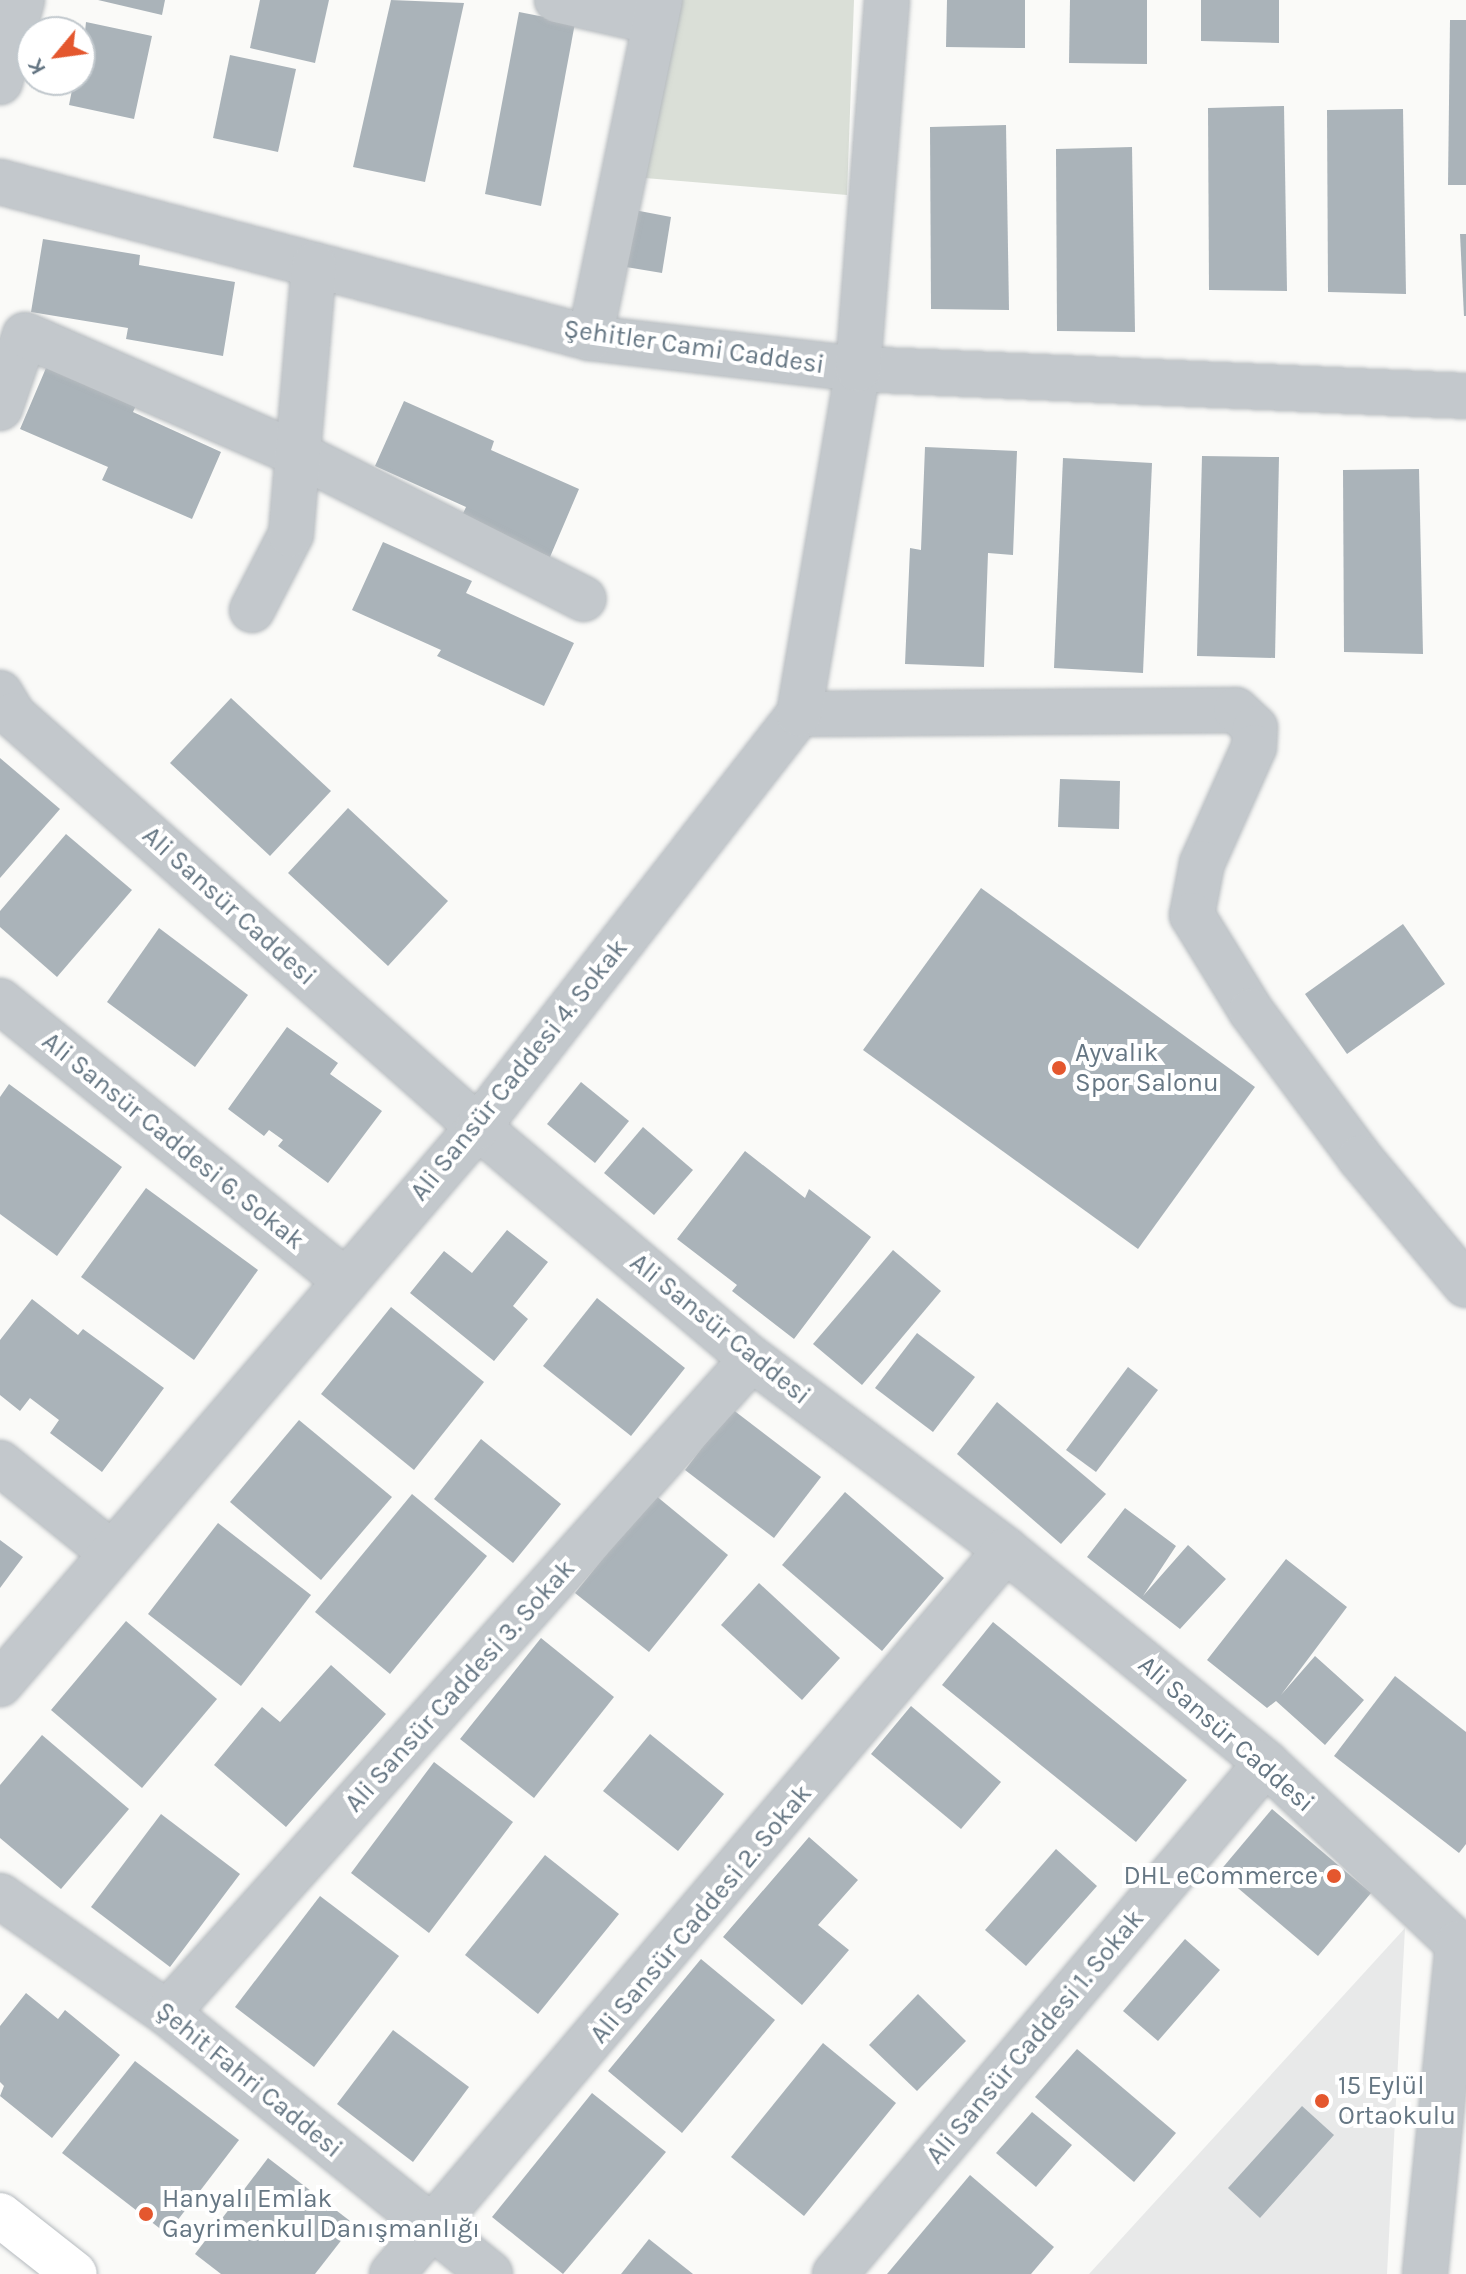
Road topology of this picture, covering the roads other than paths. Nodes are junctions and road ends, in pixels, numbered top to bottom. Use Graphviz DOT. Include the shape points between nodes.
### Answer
graph roads {
  1 [pos="22,0"];
  2 [pos="557,0"];
  3 [pos="887,0"];
  4 [pos="658,11"];
  5 [pos="0,82"];
  6 [pos="0,182"];
  7 [pos="314,265"];
  8 [pos="590,338"];
  9 [pos="858,369"];
  10 [pos="1466,396"];
  11 [pos="0,408"];
  12 [pos="300,455"];
  13 [pos="584,599"];
  14 [pos="252,610"];
  15 [pos="0,693"];
  16 [pos="799,714"];
  17 [pos="0,1001"];
  18 [pos="478,1127"];
  19 [pos="346,1281"];
  20 [pos="1466,1285"];
  21 [pos="752,1359"];
  22 [pos="0,1463"];
  23 [pos="1006,1550"];
  24 [pos="109,1551"];
  25 [pos="0,1684"];
  26 [pos="1266,1763"];
  27 [pos="0,1896"];
  28 [pos="1462,1944"];
  29 [pos="167,2013"];
  30 [pos="0,2215"];
  31 [pos="435,2230"];
  32 [pos="75,2274"];
  33 [pos="392,2274"];
  34 [pos="490,2274"];
  35 [pos="835,2274"];
  36 [pos="1425,2274"];
  1 -- 5 [label="street"];
  2 -- 4 [label="street"];
  3 -- 9 [label="street, Ali Sansür Caddesi 4. Sokak"];
  4 -- 8 [label="street"];
  6 -- 7 [label="street, Şehitler Cami Caddesi"];
  7 -- 8 [label="street, Şehitler Cami Caddesi"];
  7 -- 12 [label="street"];
  8 -- 9 [label="street, Şehitler Cami Caddesi"];
  9 -- 10 [label="street, Şehitler Cami Caddesi"];
  9 -- 16 [label="street, Ali Sansür Caddesi 4. Sokak"];
  11 -- 12 [label="street" via="25,335"];
  12 -- 13 [label="street"];
  12 -- 14 [label="street" via="291,534"];
  15 -- 18 [label="street, Ali Sansür Caddesi" via="13,715"];
  16 -- 18 [label="street, Ali Sansür Caddesi 4. Sokak"];
  16 -- 20 [label="street" via="1236,710 1255,728 1254,747 1202,863 1192,915 1269,1036 1360,1158"];
  17 -- 19 [label="street, Ali Sansür Caddesi 6. Sokak"];
  18 -- 19 [label="street, Ali Sansür Caddesi 4. Sokak"];
  18 -- 21 [label="street, Ali Sansür Caddesi"];
  19 -- 24 [label="street, Ali Sansür Caddesi 4. Sokak"];
  21 -- 23 [label="street, Ali Sansür Caddesi"];
  21 -- 29 [label="street, Ali Sansür Caddesi 3. Sokak"];
  22 -- 24 [label="street"];
  23 -- 26 [label="street, Ali Sansür Caddesi"];
  23 -- 31 [label="street, Ali Sansür Caddesi 2. Sokak"];
  24 -- 25 [label="street, Ali Sansür Caddesi 4. Sokak"];
  26 -- 28 [label="street, Ali Sansür Caddesi"];
  26 -- 35 [label="street, Ali Sansür Caddesi 1. Sokak"];
  27 -- 29 [label="street, Şehit Fahri Caddesi"];
  28 -- 36 [label="street"];
  29 -- 31 [label="street, Şehit Fahri Caddesi"];
  30 -- 32 [label="main road"];
  31 -- 33 [label="street, Ali Sansür Caddesi 2. Sokak"];
  31 -- 34 [label="street, Şehit Fahri Caddesi"];
}
